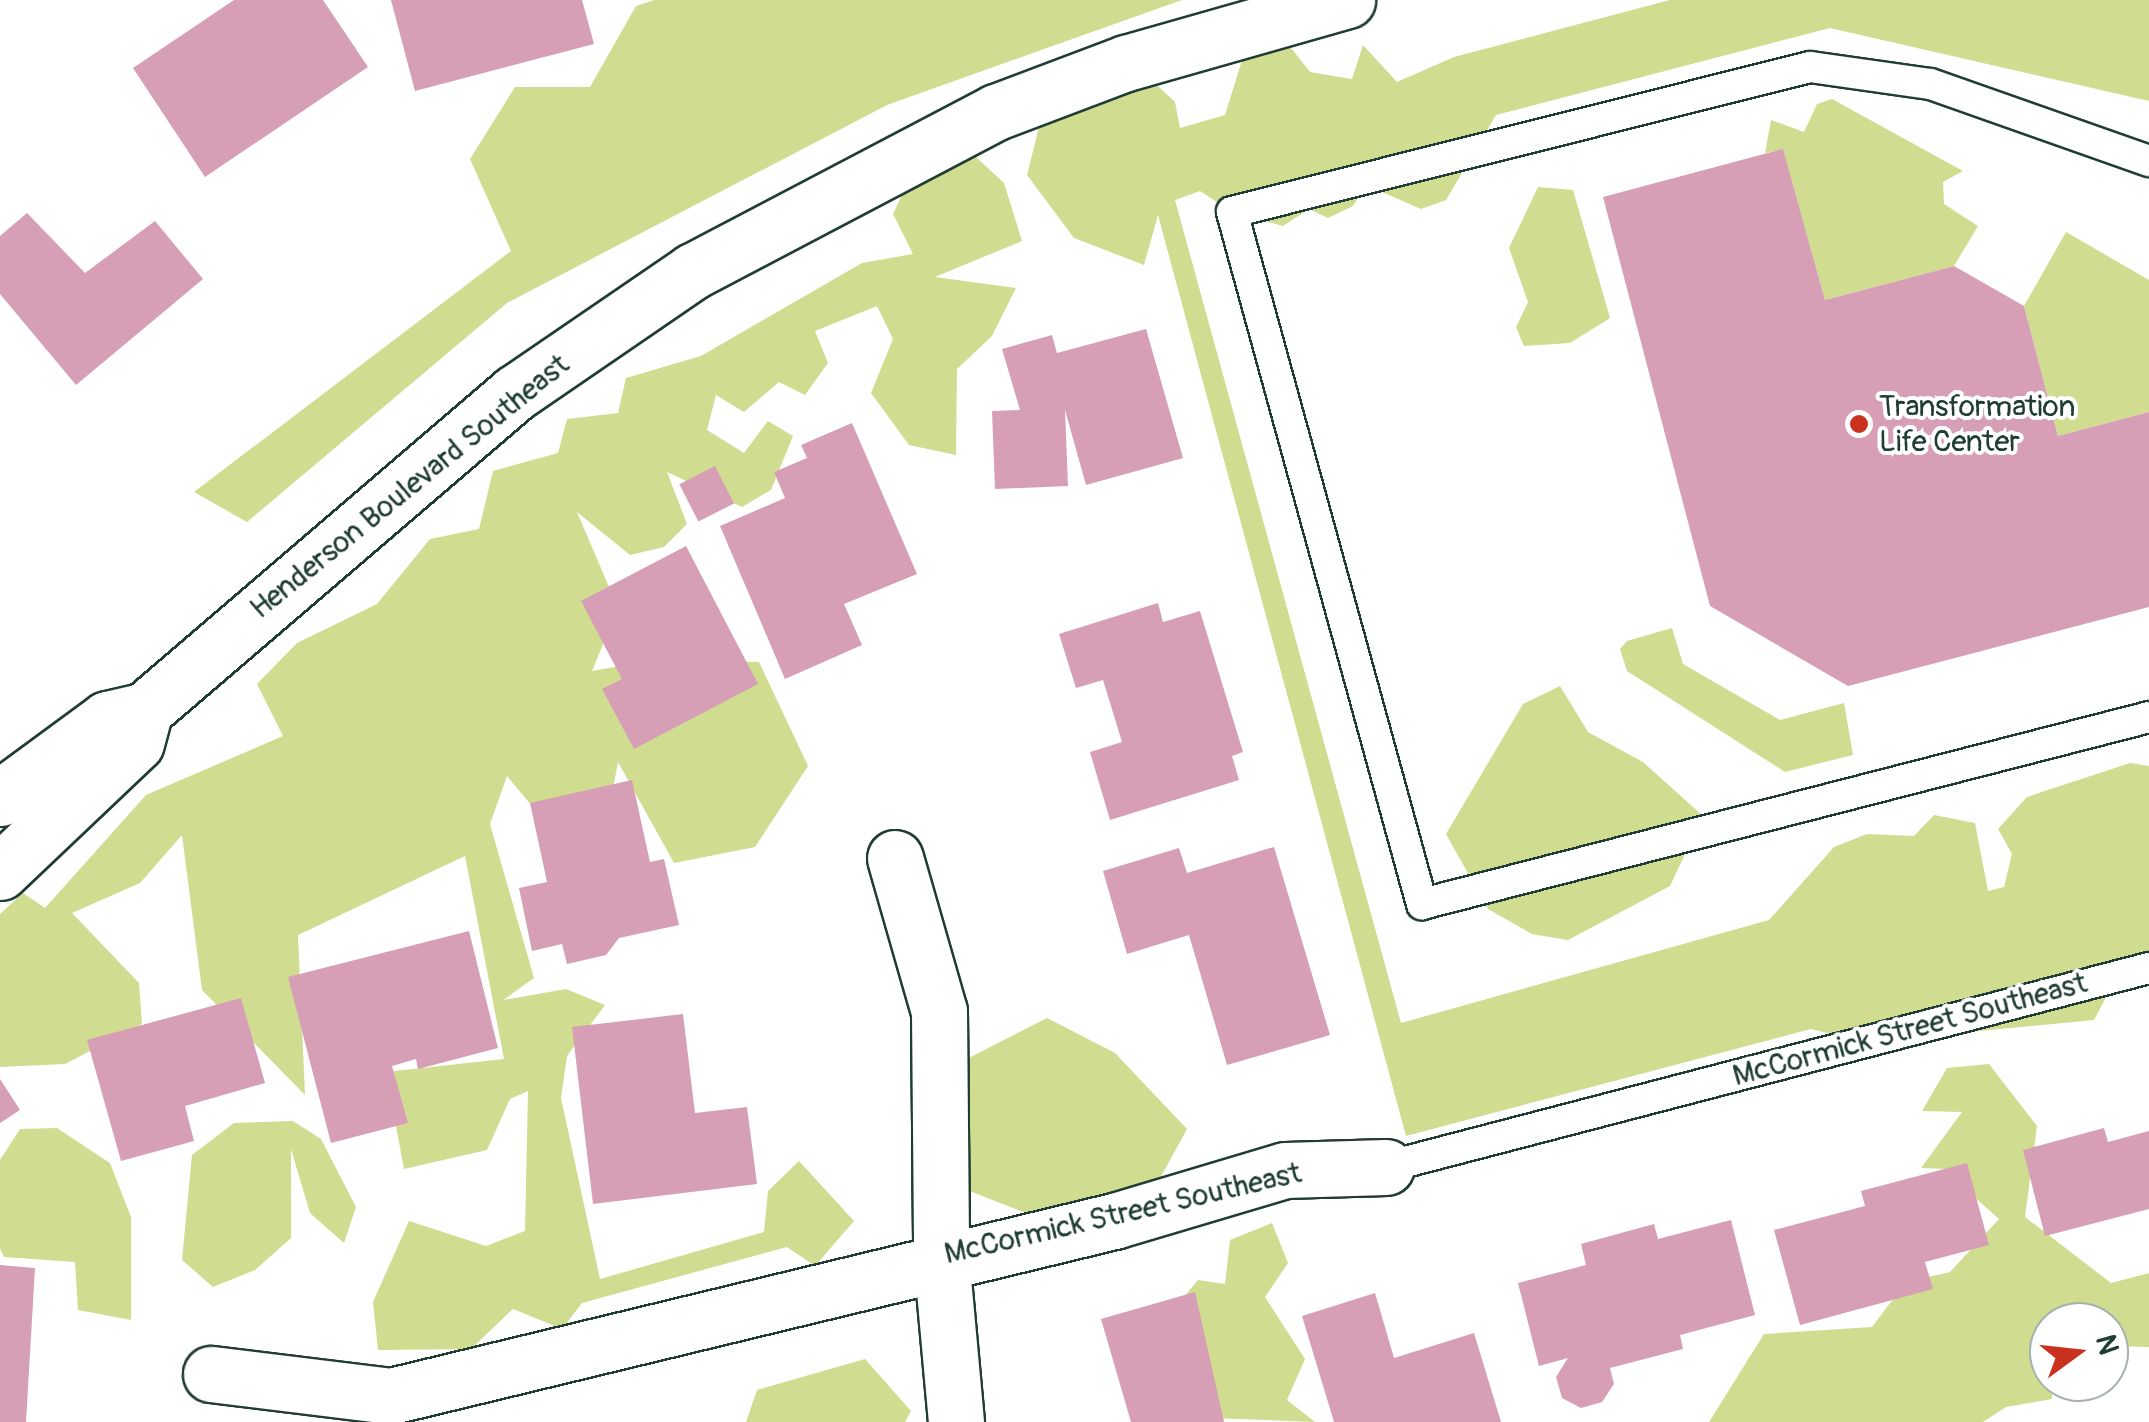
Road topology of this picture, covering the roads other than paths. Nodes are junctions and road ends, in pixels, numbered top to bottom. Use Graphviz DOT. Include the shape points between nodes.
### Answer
graph roads {
  1 [pos="1347,0"];
  2 [pos="2149,161"];
  3 [pos="145,710"];
  4 [pos="2149,717"];
  5 [pos="0,798"];
  6 [pos="894,858"];
  7 [pos="0,872"];
  8 [pos="2149,968"];
  9 [pos="1386,1167"];
  10 [pos="941,1257"];
  11 [pos="211,1374"];
  12 [pos="956,1422"];
  1 -- 3 [label="main road, Henderson Boulevard Southeast" via="1126,63 996,112 693,271 516,393"];
  2 -- 4 [label="lane" via="1930,84 1810,67 1232,212 1422,904"];
  3 -- 5 [label="main road, Henderson Boulevard Southeast" via="108,719"];
  3 -- 7 [label="main road, Henderson Boulevard Southeast" via="136,742"];
  6 -- 10 [label="main road" via="939,1012"];
  8 -- 9 [label="lane, McCormick Street Southeast"];
  9 -- 10 [label="main road, McCormick Street Southeast" via="1285,1170 1114,1221"];
  10 -- 11 [label="main road, McCormick Street Southeast" via="391,1396"];
  10 -- 12 [label="main road"];
}
